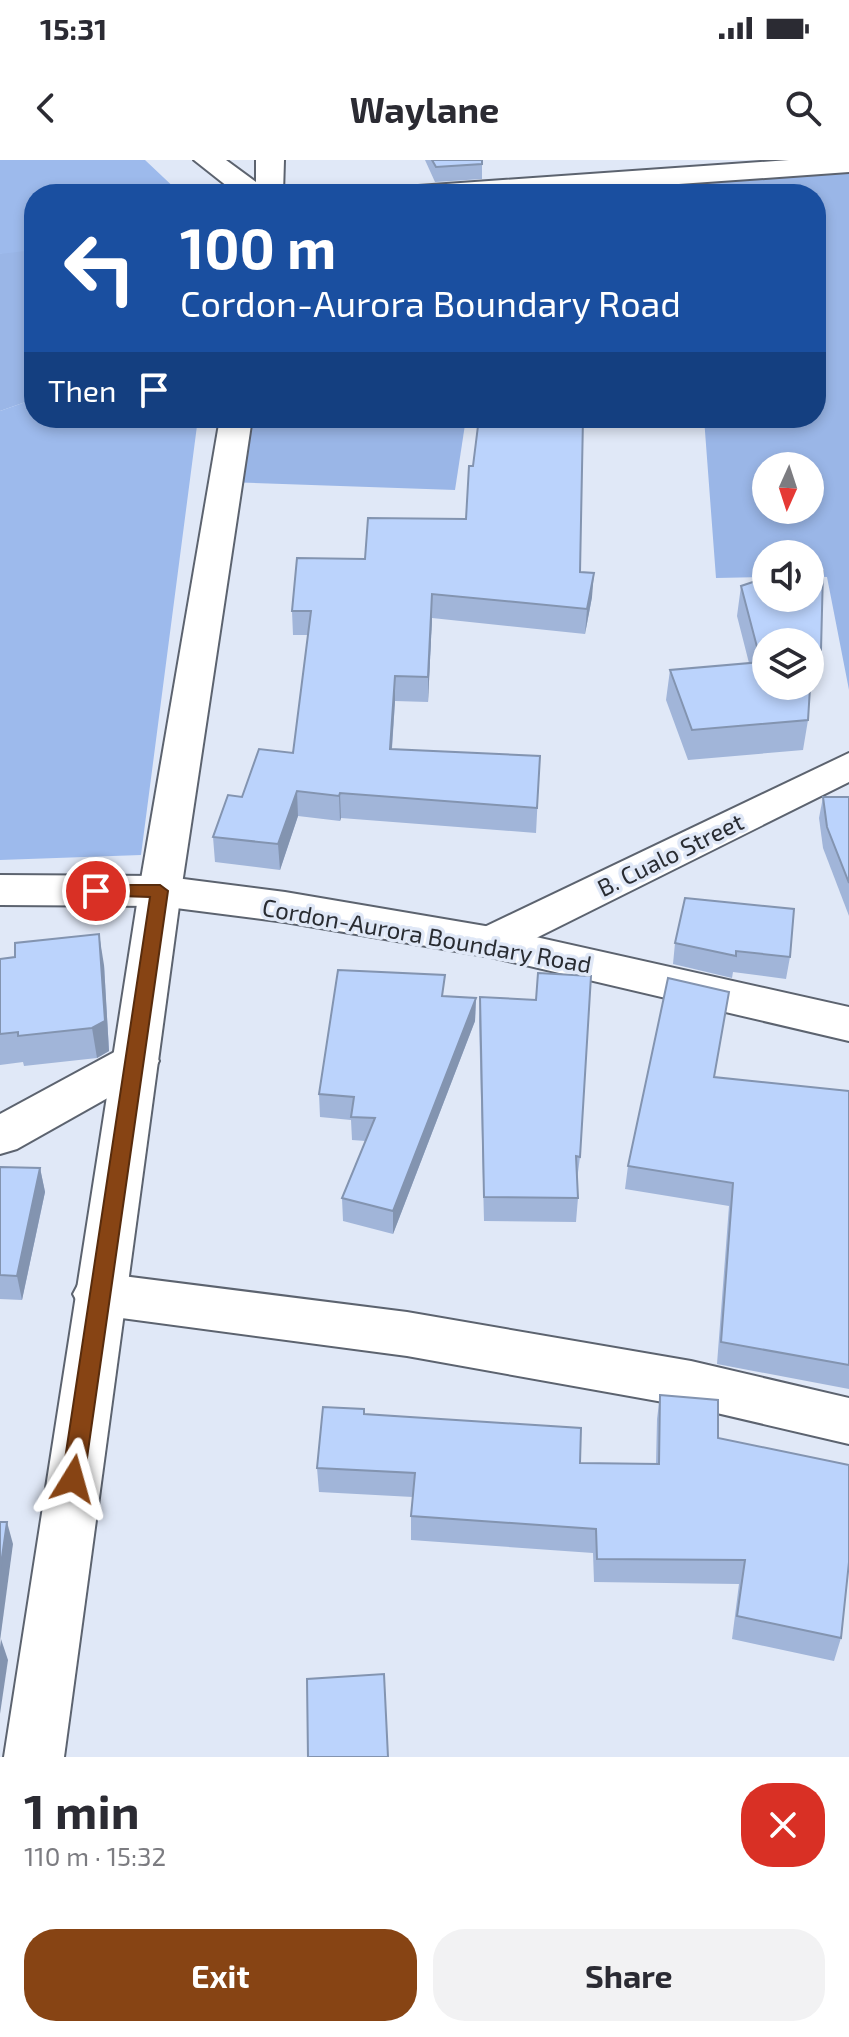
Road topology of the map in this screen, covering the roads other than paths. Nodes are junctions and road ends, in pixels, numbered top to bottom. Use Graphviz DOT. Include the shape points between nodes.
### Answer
graph roads {
  1 [pos="208,160"];
  2 [pos="270,160"];
  3 [pos="849,164"];
  4 [pos="241,184"];
  5 [pos="269,184"];
  6 [pos="562,184"];
  7 [pos="234,428"];
  8 [pos="849,766"];
  9 [pos="0,890"];
  10 [pos="160,891"];
  11 [pos="491,942"];
  12 [pos="849,1024"];
  13 [pos="136,1061"];
  14 [pos="0,1136"];
  15 [pos="99,1294"];
  16 [pos="849,1421"];
  17 [pos="34,1757"];
  1 -- 4 [label="street"];
  2 -- 5 [label="street"];
  3 -- 6 [label="street"];
  7 -- 10 [label="street"];
  8 -- 11 [label="street, B. Cualo Street"];
  9 -- 10 [label="street, Cordon-Aurora Boundary Road"];
  10 -- 11 [label="street, Cordon-Aurora Boundary Road"];
  10 -- 13 [label="street"];
  11 -- 12 [label="street, Cordon-Aurora Boundary Road"];
  13 -- 14 [label="street"];
  13 -- 15 [label="street"];
  15 -- 16 [label="street" via="407,1334 691,1384"];
  15 -- 17 [label="street"];
}
